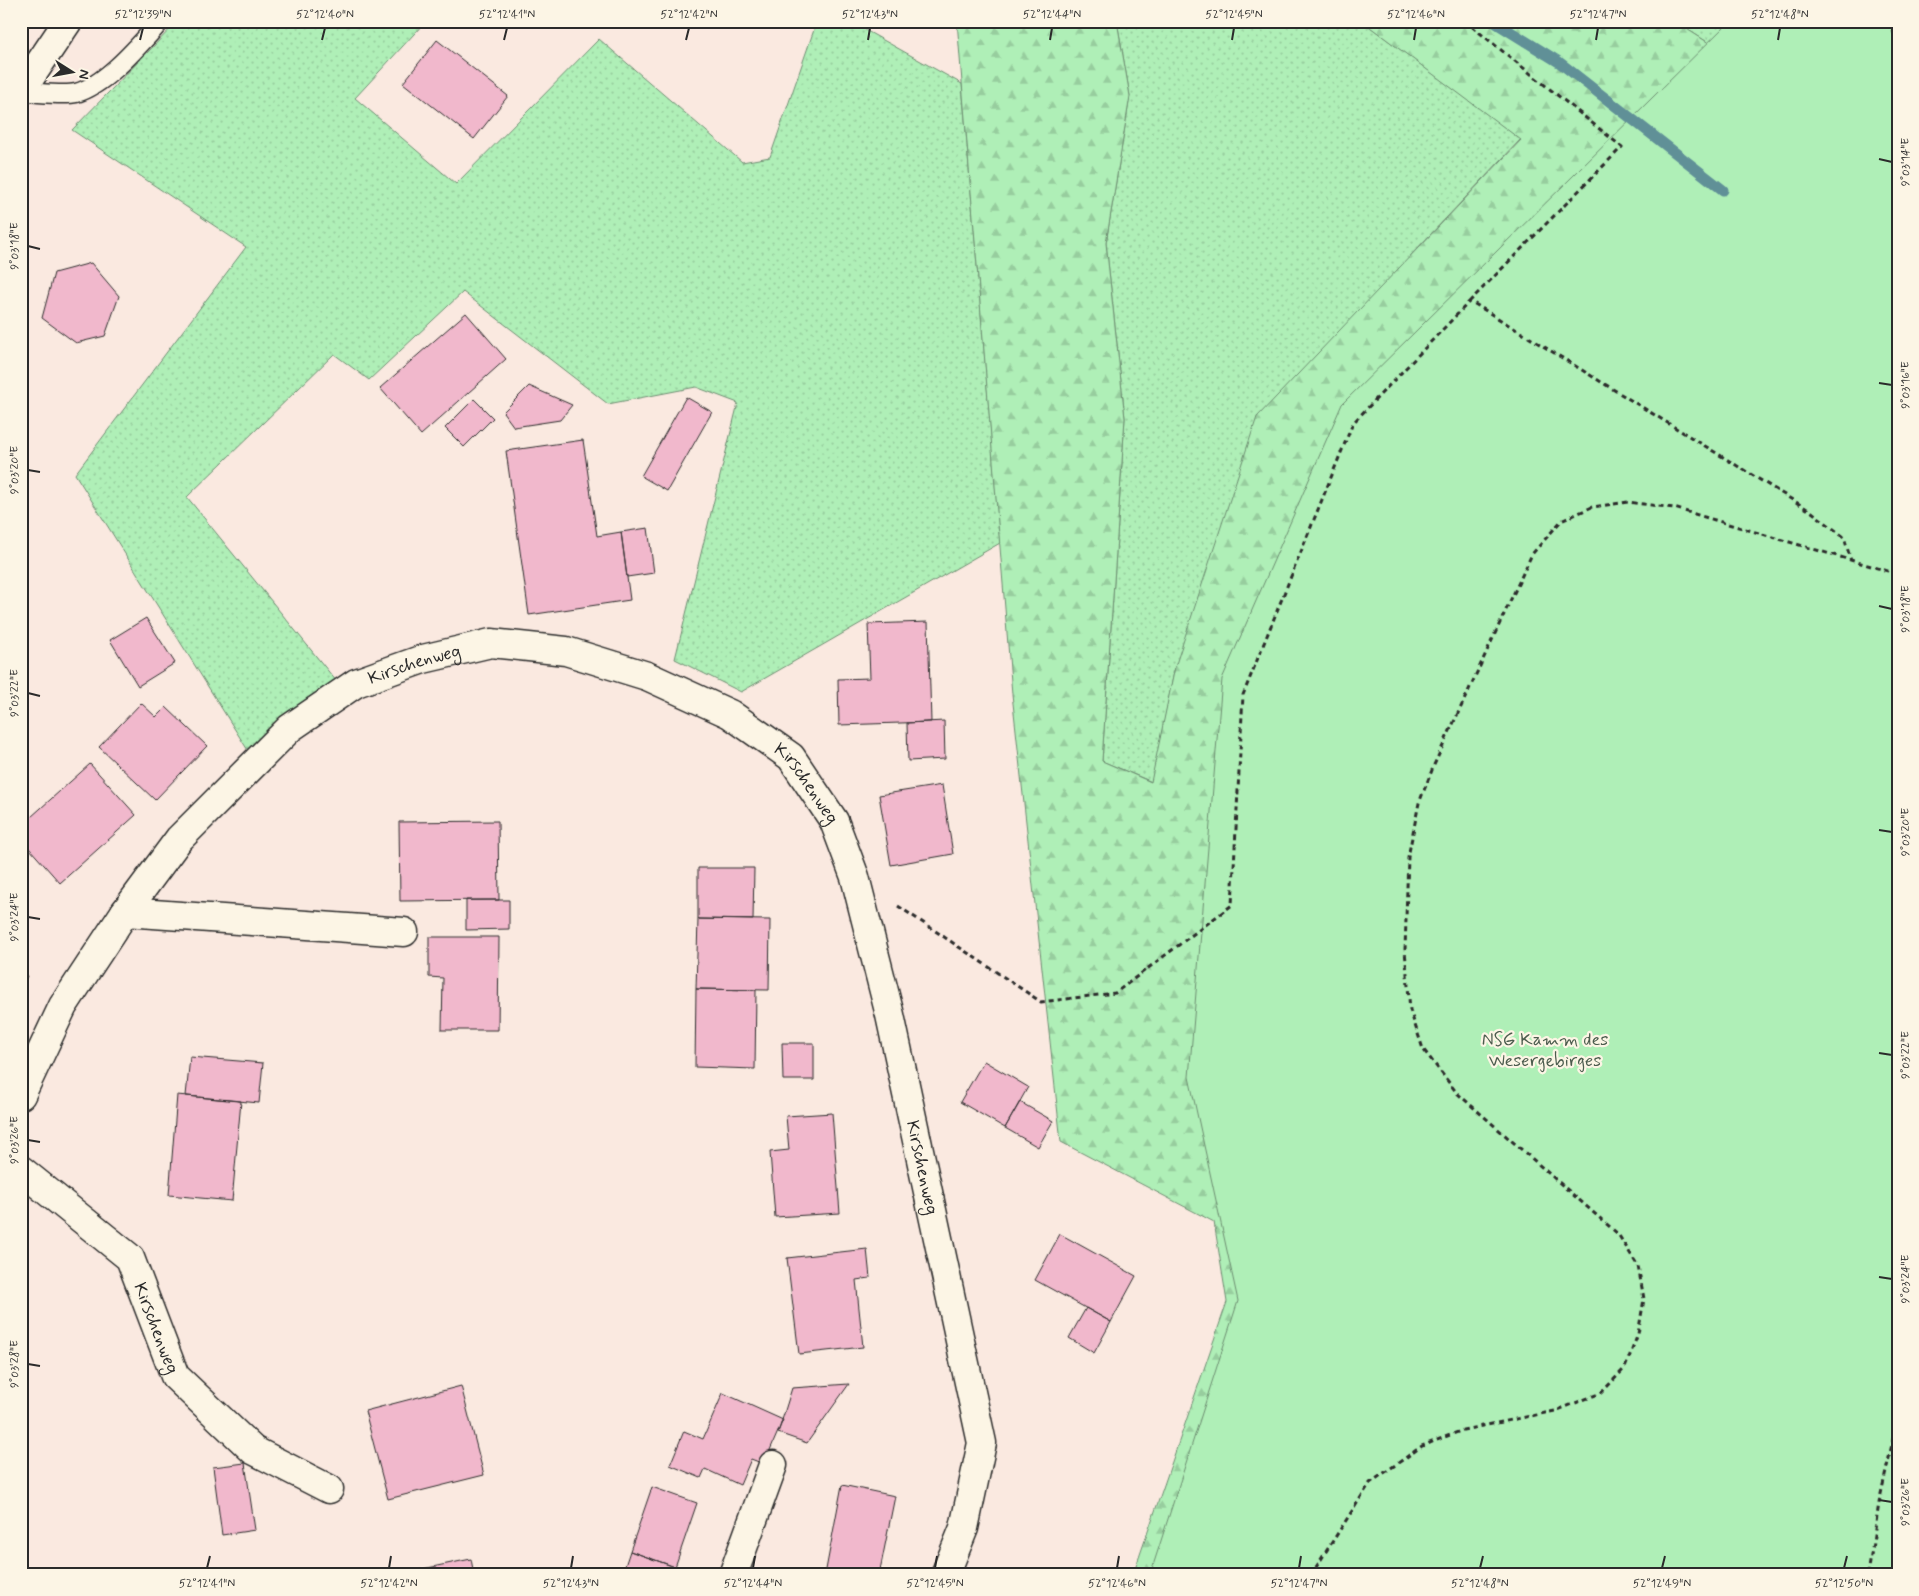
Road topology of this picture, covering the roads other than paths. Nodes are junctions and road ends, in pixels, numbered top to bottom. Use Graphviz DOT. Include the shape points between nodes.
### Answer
graph roads {
  1 [pos="68,21"];
  2 [pos="161,21"];
  3 [pos="21,91"];
  4 [pos="125,912"];
  5 [pos="404,932"];
  6 [pos="21,1095"];
  7 [pos="21,1170"];
  8 [pos="773,1465"];
  9 [pos="329,1489"];
  10 [pos="733,1575"];
  11 [pos="945,1575"];
  1 -- 3 [label="street"];
  2 -- 3 [label="lane" via="133,52 97,83 75,94"];
  4 -- 5 [label="street"];
  4 -- 6 [label="street, Kirschenweg" via="63,1006"];
  4 -- 11 [label="street, Kirschenweg" via="180,838 290,728 356,683 423,659 490,643 566,651 647,676 730,714 791,758 834,820 855,877 890,1014 982,1443 964,1528"];
  7 -- 9 [label="street, Kirschenweg" via="130,1258 174,1376 253,1450"];
  8 -- 10 [label="street"];
}
